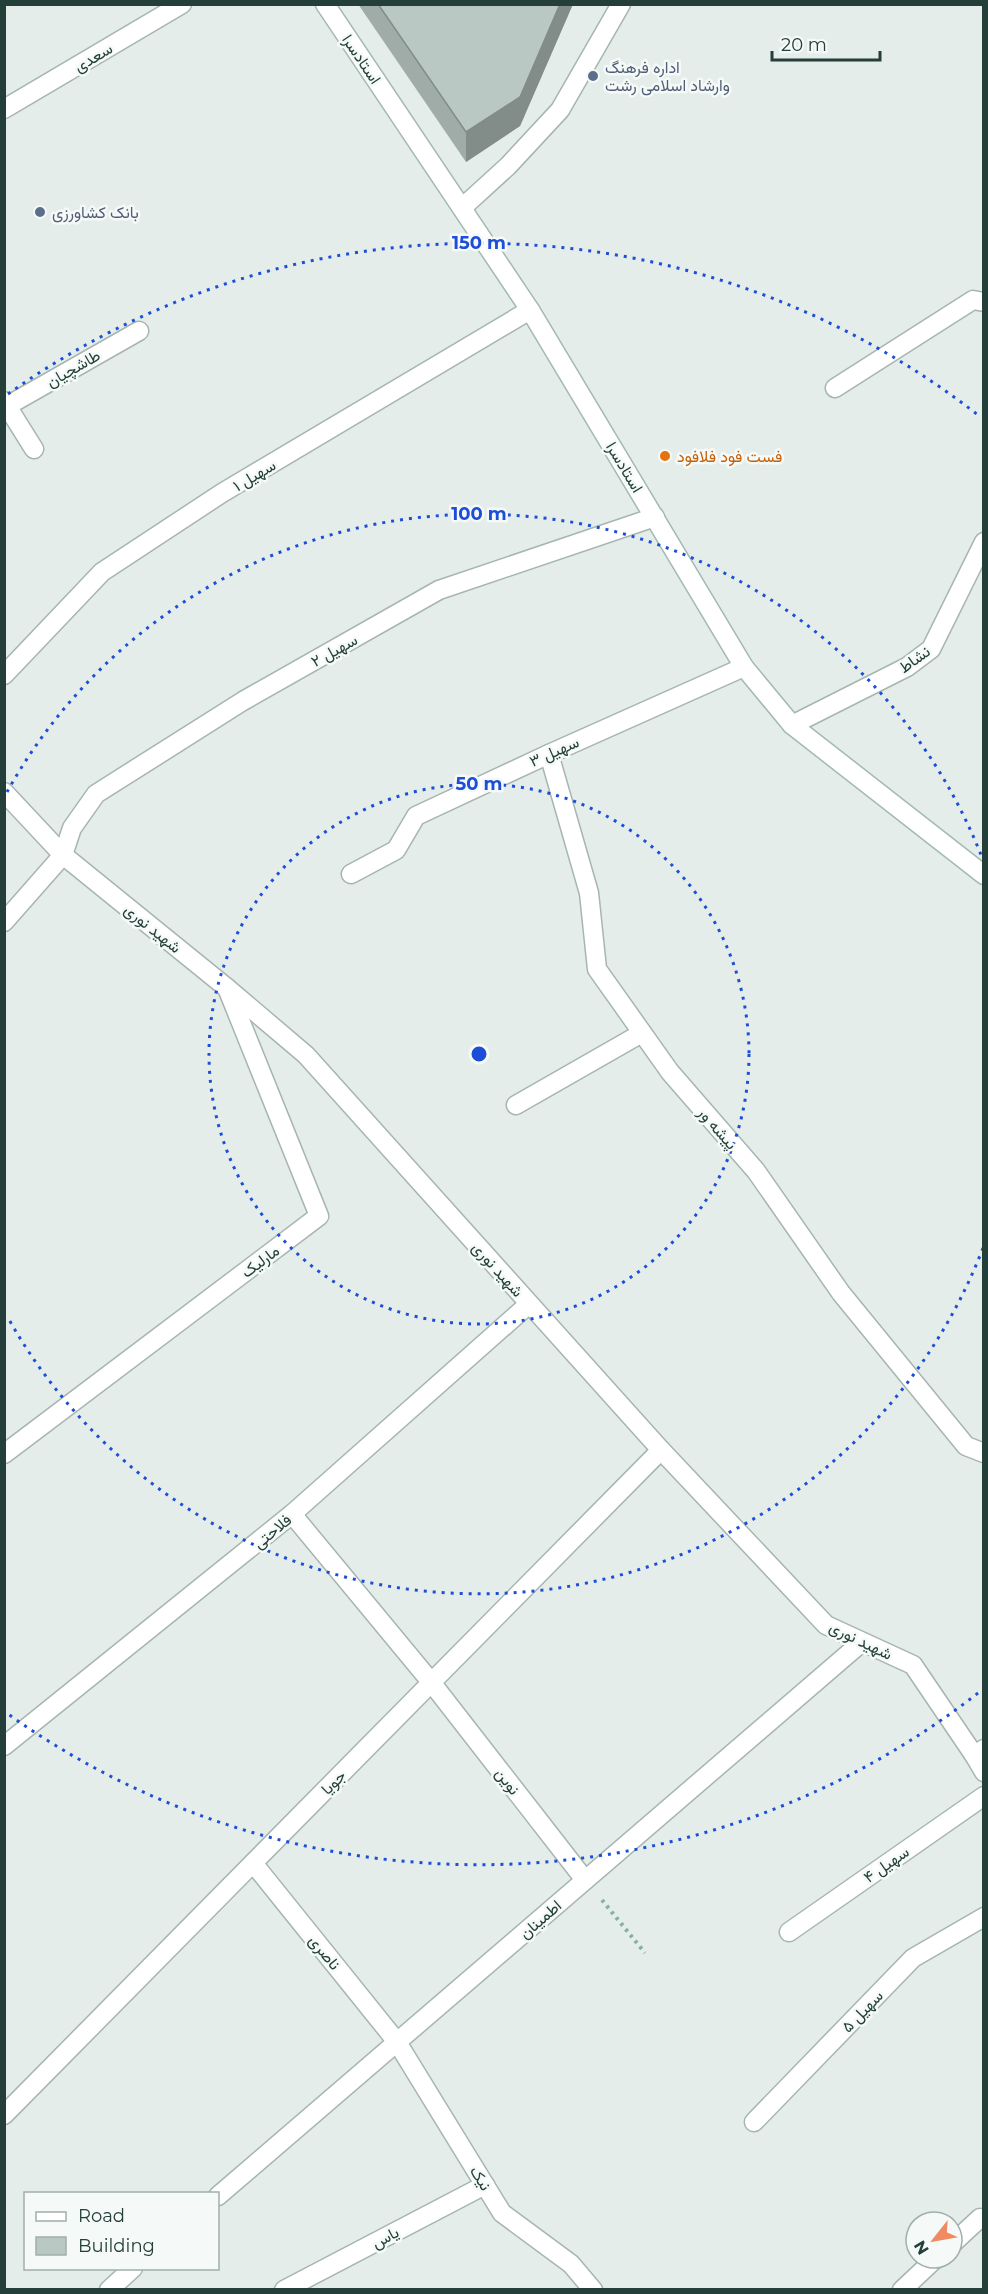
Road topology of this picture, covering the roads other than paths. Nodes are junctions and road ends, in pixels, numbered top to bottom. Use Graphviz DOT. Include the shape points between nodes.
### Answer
graph roads {
  1 [pos="182,4"];
  2 [pos="325,4"];
  3 [pos="621,4"];
  4 [pos="4,109"];
  5 [pos="463,207"];
  6 [pos="984,302"];
  7 [pos="530,310"];
  8 [pos="139,331"];
  9 [pos="836,388"];
  10 [pos="6,404"];
  11 [pos="34,449"];
  12 [pos="655,517"];
  13 [pos="984,542"];
  14 [pos="744,667"];
  15 [pos="4,675"];
  16 [pos="792,725"];
  17 [pos="549,754"];
  18 [pos="4,792"];
  19 [pos="63,855"];
  20 [pos="351,874"];
  21 [pos="984,875"];
  22 [pos="4,922"];
  23 [pos="227,988"];
  24 [pos="642,1033"];
  25 [pos="516,1105"];
  26 [pos="529,1304"];
  27 [pos="661,1450"];
  28 [pos="984,1453"];
  29 [pos="4,1454"];
  30 [pos="292,1514"];
  31 [pos="862,1642"];
  32 [pos="431,1682"];
  33 [pos="4,1746"];
  34 [pos="979,1752"];
  35 [pos="984,1772"];
  36 [pos="984,1796"];
  37 [pos="253,1863"];
  38 [pos="585,1880"];
  39 [pos="984,1917"];
  40 [pos="789,1932"];
  41 [pos="396,2042"];
  42 [pos="4,2115"];
  43 [pos="754,2122"];
  44 [pos="485,2185"];
  45 [pos="219,2195"];
  46 [pos="980,2218"];
  47 [pos="964,2233"];
  48 [pos="131,2270"];
  49 [pos="923,2270"];
  50 [pos="109,2289"];
  51 [pos="284,2289"];
  52 [pos="593,2289"];
  53 [pos="902,2289"];
  1 -- 4 [label="street, سعدی"];
  2 -- 5 [label="street, استادسرا"];
  3 -- 5 [label="street" via="560,110"];
  5 -- 7 [label="street, استادسرا"];
  6 -- 9 [label="street" via="973,300"];
  7 -- 12 [label="street, استادسرا"];
  7 -- 15 [label="street, سهیل ۱" via="222,494 102,572"];
  8 -- 10 [label="street, طاشچیان"];
  10 -- 11 [label="street, طاشچیان"];
  12 -- 14 [label="street, استادسرا"];
  12 -- 19 [label="street, سهیل ۲" via="439,590 243,701 96,794 72,828"];
  13 -- 16 [label="street, نشاط" via="932,649 908,667"];
  14 -- 16 [label="street, استادسرا"];
  14 -- 17 [label="street, سهیل ۳"];
  16 -- 21 [label="street, استادسرا"];
  17 -- 20 [label="street, سهیل ۳" via="416,816 396,849"];
  17 -- 24 [label="street, پیشه ور" via="589,893 597,969"];
  18 -- 19 [label="street, شهید نوری"];
  19 -- 22 [label="street"];
  19 -- 23 [label="street, شهید نوری"];
  23 -- 26 [label="street, شهید نوری" via="306,1055"];
  23 -- 29 [label="street, مارلیک" via="319,1216"];
  24 -- 25 [label="street"];
  24 -- 28 [label="street, پیشه ور" via="670,1072 756,1172 841,1293 966,1446"];
  26 -- 27 [label="street, شهید نوری"];
  26 -- 30 [label="street, فلاحتی"];
  27 -- 31 [label="street, شهید نوری" via="826,1625"];
  27 -- 32 [label="street, جویا"];
  30 -- 32 [label="street, نوین"];
  30 -- 33 [label="street, فلاحتی"];
  31 -- 34 [label="street, شهید نوری" via="913,1665"];
  31 -- 38 [label="street, اطمینان"];
  32 -- 37 [label="street, جویا"];
  32 -- 38 [label="street, نوین"];
  34 -- 35 [label="street, شهید نوری"];
  36 -- 40 [label="street, سهیل ۴"];
  37 -- 41 [label="street, ناصری"];
  37 -- 42 [label="street, جویا"];
  38 -- 41 [label="street, اطمینان"];
  39 -- 43 [label="street, سهیل ۵" via="913,1958"];
  41 -- 44 [label="street, نیک"];
  41 -- 45 [label="street, اطمینان"];
  44 -- 51 [label="street, یاس"];
  44 -- 52 [label="street, نیک" via="502,2213 571,2264"];
  46 -- 47 [label="street"];
  48 -- 50 [label="street"];
  49 -- 53 [label="street"];
}
